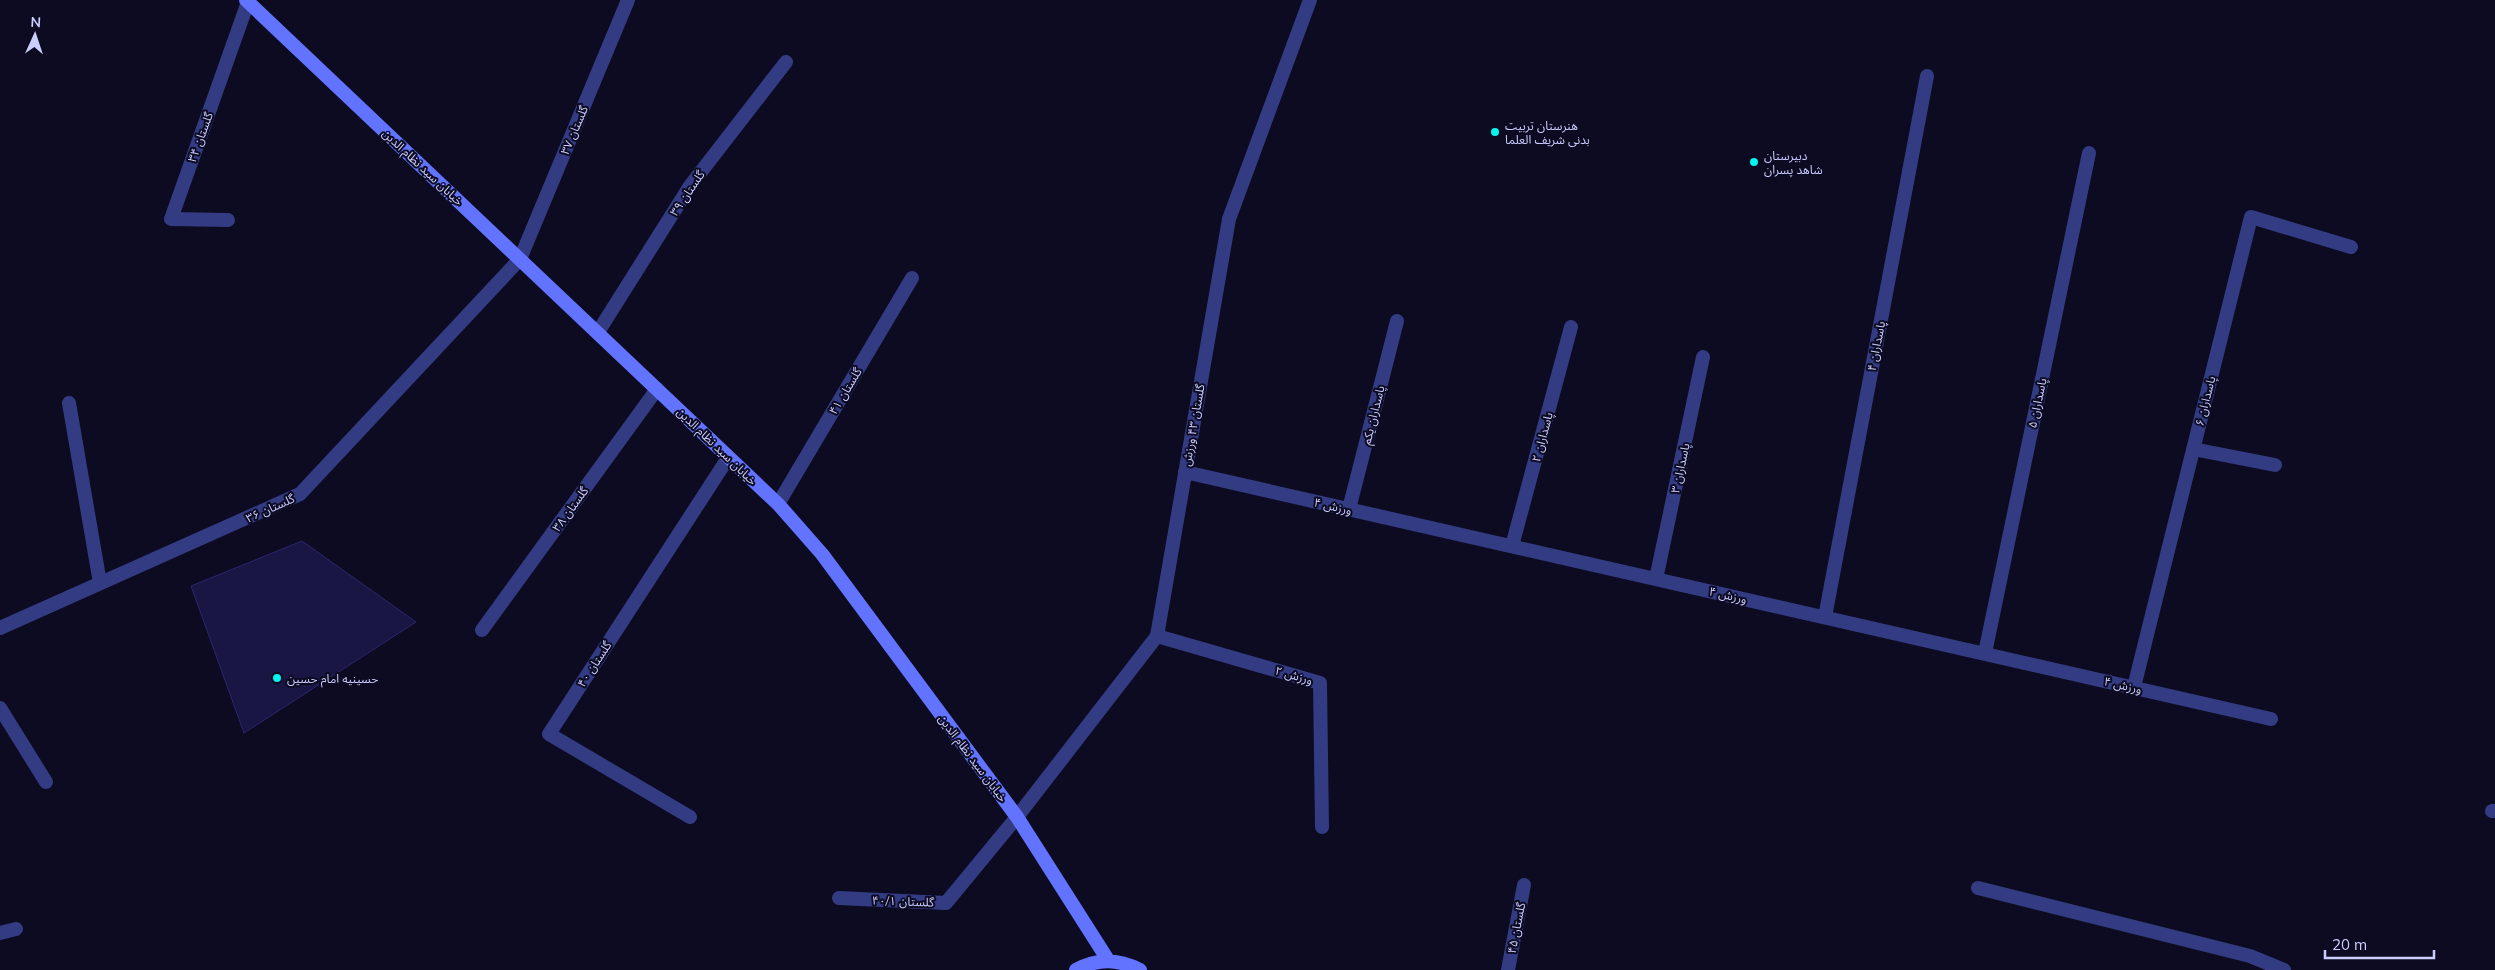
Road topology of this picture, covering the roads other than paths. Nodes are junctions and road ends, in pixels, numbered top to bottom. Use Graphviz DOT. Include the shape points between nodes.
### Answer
graph roads {
  1 [pos="628,0"];
  2 [pos="1310,0"];
  3 [pos="247,1"];
  4 [pos="786,62"];
  5 [pos="1928,76"];
  6 [pos="2089,153"];
  7 [pos="228,220"];
  8 [pos="2350,247"];
  9 [pos="520,260"];
  10 [pos="912,278"];
  11 [pos="1397,321"];
  12 [pos="1572,327"];
  13 [pos="598,332"];
  14 [pos="1703,357"];
  15 [pos="657,389"];
  16 [pos="69,403"];
  17 [pos="2193,449"];
  18 [pos="728,458"];
  19 [pos="2275,465"];
  20 [pos="1185,472"];
  21 [pos="778,504"];
  22 [pos="1349,509"];
  23 [pos="1512,546"];
  24 [pos="1656,579"];
  25 [pos="100,583"];
  26 [pos="1825,617"];
  27 [pos="0,628"];
  28 [pos="482,630"];
  29 [pos="1157,636"];
  30 [pos="1985,653"];
  31 [pos="2134,687"];
  32 [pos="0,708"];
  33 [pos="2271,718"];
  34 [pos="46,782"];
  35 [pos="690,817"];
  36 [pos="1017,817"];
  37 [pos="1322,827"];
  38 [pos="1524,885"];
  39 [pos="1978,888"];
  40 [pos="839,898"];
  41 [pos="16,929"];
  42 [pos="0,933"];
  43 [pos="1108,960"];
  44 [pos="1076,970"];
  45 [pos="1140,970"];
  46 [pos="1508,970"];
  47 [pos="2284,970"];
  1 -- 9 [label="street, گلستان ۳۷"];
  2 -- 20 [label="street, گلستان ۴۳ ورزش" via="1229,219"];
  3 -- 7 [label="street, گلستان ۳۴" via="171,219"];
  3 -- 9 [label="main road, خیابان سید نظام الدین"];
  4 -- 13 [label="street, گلستان ۳۹" via="690,186"];
  5 -- 26 [label="street, پاسداران ۴"];
  6 -- 30 [label="street, پاسداران ۵"];
  8 -- 17 [label="street, پاسداران ۶" via="2251,217"];
  9 -- 13 [label="main road, خیابان سید نظام الدین"];
  9 -- 25 [label="street, گلستان ۳۶" via="300,494"];
  10 -- 21 [label="street, گلستان ۴۱"];
  11 -- 22 [label="street, پاسداران یکم"];
  12 -- 23 [label="street, پاسداران ۲"];
  13 -- 15 [label="main road, خیابان سید نظام الدین"];
  14 -- 24 [label="street, پاسداران ۳"];
  15 -- 18 [label="main road, خیابان سید نظام الدین"];
  15 -- 28 [label="street, گلستان ۳۸"];
  16 -- 25 [label="street"];
  17 -- 19 [label="street"];
  17 -- 31 [label="street, پاسداران ۶"];
  18 -- 21 [label="main road, خیابان سید نظام الدین"];
  18 -- 35 [label="street, گلستان ۴۰" via="549,734"];
  20 -- 22 [label="street, ورزش ۴"];
  20 -- 29 [label="street, گلستان ۴۳ ورزش"];
  21 -- 36 [label="main road, خیابان سید نظام الدین" via="822,554"];
  22 -- 23 [label="street, ورزش ۴"];
  23 -- 24 [label="street, ورزش ۴"];
  24 -- 26 [label="street, ورزش ۴"];
  25 -- 27 [label="street, گلستان ۳۶"];
  26 -- 30 [label="street, ورزش ۴"];
  29 -- 36 [label="street, گلستان ۴۳ ورزش"];
  29 -- 37 [label="street, ورزش ۲" via="1320,683"];
  30 -- 31 [label="street, ورزش ۴"];
  31 -- 33 [label="street, ورزش ۴"];
  32 -- 34 [label="street"];
  36 -- 40 [label="street, گلستان ۴۰/۱" via="946,903"];
  36 -- 43 [label="main road, خیابان سید نظام الدین"];
  38 -- 46 [label="street, گلستان ۴۵"];
  39 -- 47 [label="street" via="2250,956"];
  41 -- 42 [label="street"];
  43 -- 44 [label="main road"];
  43 -- 45 [label="main road"];
}
